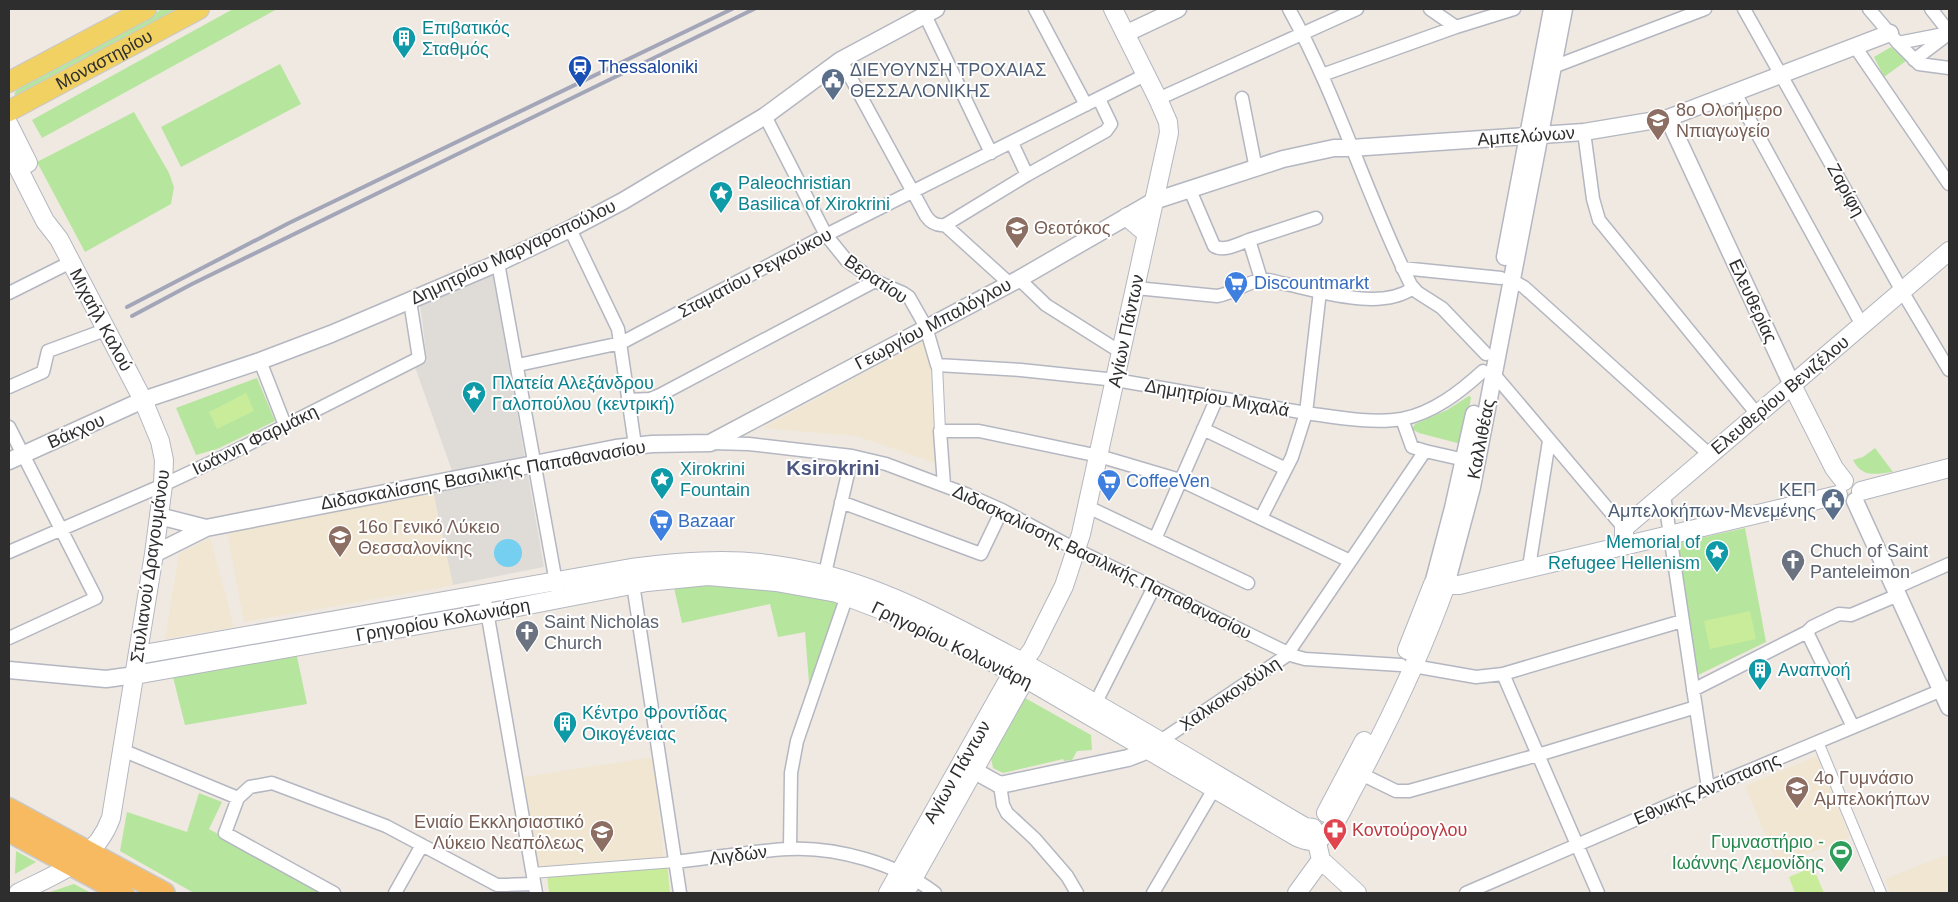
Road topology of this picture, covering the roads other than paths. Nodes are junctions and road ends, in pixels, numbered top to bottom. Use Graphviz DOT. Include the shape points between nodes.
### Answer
graph roads {
  1 [pos="146,9"];
  2 [pos="198,9"];
  3 [pos="1035,9"];
  4 [pos="1113,9"];
  5 [pos="1178,9"];
  6 [pos="1289,9"];
  7 [pos="1357,9"];
  8 [pos="1430,9"];
  9 [pos="1514,9"];
  10 [pos="1552,9"];
  11 [pos="1564,9"];
  12 [pos="1705,9"];
  13 [pos="1744,9"];
  14 [pos="1869,9"];
  15 [pos="1930,9"];
  16 [pos="931,12"];
  17 [pos="1456,26"];
  18 [pos="1303,33"];
  19 [pos="1949,33"];
  20 [pos="1125,34"];
  21 [pos="1894,38"];
  22 [pos="1856,48"];
  23 [pos="841,60"];
  24 [pos="1914,60"];
  25 [pos="1553,67"];
  26 [pos="1949,68"];
  27 [pos="1781,74"];
  28 [pos="1144,75"];
  29 [pos="1322,75"];
  30 [pos="9,82"];
  31 [pos="1735,93"];
  32 [pos="1242,98"];
  33 [pos="1099,99"];
  34 [pos="1158,99"];
  35 [pos="1086,105"];
  36 [pos="9,110"];
  37 [pos="765,116"];
  38 [pos="1668,118"];
  39 [pos="9,125"];
  40 [pos="1584,132"];
  41 [pos="1533,135"];
  42 [pos="1012,143"];
  43 [pos="1351,148"];
  44 [pos="9,150"];
  45 [pos="992,153"];
  46 [pos="1256,169"];
  47 [pos="1027,175"];
  48 [pos="1949,184"];
  49 [pos="1190,190"];
  50 [pos="914,192"];
  51 [pos="1154,201"];
  52 [pos="1127,217"];
  53 [pos="1316,218"];
  54 [pos="945,225"];
  55 [pos="570,229"];
  56 [pos="1147,234"];
  57 [pos="826,235"];
  58 [pos="59,239"];
  59 [pos="1249,240"];
  60 [pos="1949,251"];
  61 [pos="71,262"];
  62 [pos="498,263"];
  63 [pos="1402,268"];
  64 [pos="1261,279"];
  65 [pos="1506,279"];
  66 [pos="875,281"];
  67 [pos="1014,281"];
  68 [pos="1136,288"];
  69 [pos="1413,288"];
  70 [pos="1320,291"];
  71 [pos="1902,291"];
  72 [pos="9,294"];
  73 [pos="410,301"];
  74 [pos="1862,325"];
  75 [pos="926,327"];
  76 [pos="106,330"];
  77 [pos="620,343"];
  78 [pos="1122,353"];
  79 [pos="1486,354"];
  80 [pos="260,361"];
  81 [pos="518,365"];
  82 [pos="937,365"];
  83 [pos="1949,370"];
  84 [pos="1488,372"];
  85 [pos="1116,380"];
  86 [pos="1792,385"];
  87 [pos="9,387"];
  88 [pos="1217,398"];
  89 [pos="143,400"];
  90 [pos="628,400"];
  91 [pos="1306,414"];
  92 [pos="1757,414"];
  93 [pos="1402,418"];
  94 [pos="285,426"];
  95 [pos="9,427"];
  96 [pos="1203,429"];
  97 [pos="940,431"];
  98 [pos="1549,441"];
  99 [pos="710,442"];
  100 [pos="635,445"];
  101 [pos="1426,451"];
  102 [pos="852,456"];
  103 [pos="1099,456"];
  104 [pos="1710,456"];
  105 [pos="16,458"];
  106 [pos="1465,460"];
  107 [pos="535,463"];
  108 [pos="1949,468"];
  109 [pos="1286,469"];
  110 [pos="1180,480"];
  111 [pos="163,485"];
  112 [pos="944,486"];
  113 [pos="1841,488"];
  114 [pos="1664,495"];
  115 [pos="1858,496"];
  116 [pos="841,502"];
  117 [pos="1088,507"];
  118 [pos="1002,510"];
  119 [pos="159,516"];
  120 [pos="1261,518"];
  121 [pos="60,528"];
  122 [pos="206,528"];
  123 [pos="1669,534"];
  124 [pos="1624,536"];
  125 [pos="1155,539"];
  126 [pos="1077,550"];
  127 [pos="9,552"];
  128 [pos="154,554"];
  129 [pos="1350,561"];
  130 [pos="1949,564"];
  131 [pos="1529,567"];
  132 [pos="823,582"];
  133 [pos="1248,583"];
  134 [pos="633,584"];
  135 [pos="1439,585"];
  136 [pos="1154,587"];
  137 [pos="558,590"];
  138 [pos="850,590"];
  139 [pos="1897,591"];
  140 [pos="484,594"];
  141 [pos="487,613"];
  142 [pos="1682,621"];
  143 [pos="1807,632"];
  144 [pos="9,638"];
  145 [pos="1288,653"];
  146 [pos="138,655"];
  147 [pos="1407,665"];
  148 [pos="1024,667"];
  149 [pos="9,670"];
  150 [pos="1503,674"];
  151 [pos="135,675"];
  152 [pos="1945,685"];
  153 [pos="1693,690"];
  154 [pos="1095,704"];
  155 [pos="1696,706"];
  156 [pos="1949,707"];
  157 [pos="1853,727"];
  158 [pos="1818,742"];
  159 [pos="1153,746"];
  160 [pos="122,750"];
  161 [pos="1538,754"];
  162 [pos="968,767"];
  163 [pos="1355,772"];
  164 [pos="1000,785"];
  165 [pos="1708,788"];
  166 [pos="1214,789"];
  167 [pos="238,798"];
  168 [pos="9,809"];
  169 [pos="9,831"];
  170 [pos="1315,834"];
  171 [pos="1577,844"];
  172 [pos="422,845"];
  173 [pos="790,848"];
  174 [pos="90,853"];
  175 [pos="1321,860"];
  176 [pos="675,862"];
  177 [pos="72,865"];
  178 [pos="902,882"];
  179 [pos="534,884"];
  180 [pos="18,893"];
  181 [pos="123,893"];
  182 [pos="164,893"];
  183 [pos="334,893"];
  184 [pos="395,893"];
  185 [pos="680,893"];
  186 [pos="935,893"];
  187 [pos="1077,893"];
  188 [pos="1153,893"];
  189 [pos="1297,893"];
  190 [pos="1357,893"];
  191 [pos="1466,893"];
  192 [pos="1598,893"];
  193 [pos="1882,893"];
  1 -- 30 [label="main road, Μοναστηρίου"];
  2 -- 36 [label="main road, Μοναστηρίου"];
  3 -- 35 [label="street"];
  4 -- 20 [label="main road, Αγίων Πάντων"];
  5 -- 20 [label="street"];
  6 -- 18 [label="street"];
  7 -- 18 [label="street"];
  8 -- 17 [label="street"];
  9 -- 17 [label="street"];
  10 -- 41 [label="street, Καλλιθέας"];
  11 -- 25 [label="street, Καλλιθέας"];
  12 -- 25 [label="street"];
  13 -- 27 [label="street, Ζαρίφη"];
  14 -- 21 [label="street"];
  15 -- 19 [label="street"];
  16 -- 23 [label="street, Δημητρίου Μαργαροπούλου"];
  16 -- 45 [label="street"];
  17 -- 29 [label="street"];
  18 -- 29 [label="street"];
  18 -- 34 [label="street"];
  19 -- 21 [label="street"];
  19 -- 24 [label="street"];
  20 -- 28 [label="main road, Αγίων Πάντων"];
  21 -- 22 [label="street, Αμπελώνων"];
  21 -- 24 [label="street"];
  22 -- 27 [label="street, Αμπελώνων"];
  22 -- 48 [label="street"];
  23 -- 37 [label="street, Δημητρίου Μαργαροπούλου"];
  23 -- 50 [label="street"];
  24 -- 26 [label="street" via="1922,65"];
  25 -- 41 [label="street, Καλλιθέας"];
  27 -- 31 [label="street, Αμπελώνων"];
  27 -- 71 [label="street, Ζαρίφη"];
  28 -- 33 [label="street, Σταματίου Ρεγκούκου"];
  28 -- 34 [label="main road, Αγίων Πάντων"];
  29 -- 43 [label="street"];
  31 -- 38 [label="street, Αμπελώνων"];
  31 -- 74 [label="street"];
  32 -- 46 [label="street"];
  33 -- 35 [label="street, Σταματίου Ρεγκούκου"];
  33 -- 47 [label="street" via="1110,119 1106,132"];
  34 -- 51 [label="main road, Αγίων Πάντων" via="1169,130"];
  35 -- 42 [label="street, Σταματίου Ρεγκούκου"];
  37 -- 55 [label="street, Δημητρίου Μαργαροπούλου"];
  37 -- 57 [label="street, Βερατίου"];
  38 -- 40 [label="street, Αμπελώνων"];
  38 -- 86 [label="street, Ελευθερίας"];
  39 -- 58 [label="main road, Μιχαήλ Καλού" via="55,216"];
  40 -- 41 [label="street, Αμπελώνων"];
  40 -- 92 [label="street" via="1599,220"];
  41 -- 43 [label="street, Αμπελώνων"];
  41 -- 65 [label="street, Καλλιθέας"];
  42 -- 45 [label="street, Σταματίου Ρεγκούκου"];
  42 -- 47 [label="street"];
  43 -- 46 [label="street, Αμπελώνων" via="1334,148 1283,159"];
  43 -- 63 [label="street"];
  44 -- 58 [label="main road, Μιχαήλ Καλού" via="45,221"];
  45 -- 50 [label="street, Σταματίου Ρεγκούκου"];
  46 -- 49 [label="street, Αμπελώνων"];
  47 -- 54 [label="street"];
  49 -- 51 [label="street, Αμπελώνων"];
  49 -- 59 [label="street" via="1216,248"];
  50 -- 54 [label="street" via="928,220"];
  50 -- 57 [label="street, Σταματίου Ρεγκούκου"];
  51 -- 52 [label="street, Γεωργίου Μπαλόγλου"];
  51 -- 56 [label="main road, Αγίων Πάντων"];
  52 -- 56 [label="main road"];
  52 -- 67 [label="street, Γεωργίου Μπαλόγλου"];
  53 -- 59 [label="street"];
  54 -- 67 [label="street"];
  55 -- 62 [label="street, Δημητρίου Μαργαροπούλου"];
  55 -- 77 [label="street" via="616,325"];
  56 -- 68 [label="main road, Αγίων Πάντων"];
  57 -- 66 [label="street, Βερατίου" via="846,260"];
  57 -- 77 [label="street, Σταματίου Ρεγκούκου"];
  58 -- 61 [label="main road, Μιχαήλ Καλού"];
  59 -- 64 [label="street"];
  60 -- 71 [label="main road, Ελευθερίου Βενιζέλου"];
  61 -- 72 [label="street"];
  61 -- 76 [label="main road, Μιχαήλ Καλού"];
  62 -- 73 [label="street, Δημητρίου Μαργαροπούλου"];
  62 -- 81 [label="street"];
  63 -- 65 [label="street"];
  63 -- 69 [label="street"];
  64 -- 68 [label="street" via="1217,296"];
  64 -- 70 [label="street"];
  65 -- 79 [label="street, Καλλιθέας"];
  65 -- 84 [label="street, Καλλιθέας"];
  65 -- 104 [label="street" via="1524,287"];
  66 -- 75 [label="street, Βερατίου" via="907,295"];
  66 -- 90 [label="street" via="660,395"];
  67 -- 75 [label="street, Γεωργίου Μπαλόγλου"];
  67 -- 78 [label="street"];
  68 -- 78 [label="main road, Αγίων Πάντων"];
  69 -- 70 [label="street" via="1399,296 1377,300"];
  69 -- 79 [label="street" via="1442,308"];
  70 -- 91 [label="street"];
  71 -- 74 [label="main road, Ελευθερίου Βενιζέλου"];
  71 -- 83 [label="street, Ζαρίφη"];
  73 -- 80 [label="street, Δημητρίου Μαργαροπούλου"];
  73 -- 94 [label="street, Ιωάννη Φαρμάκη" via="419,358"];
  74 -- 86 [label="main road, Ελευθερίου Βενιζέλου"];
  75 -- 82 [label="street, Βερατίου"];
  75 -- 99 [label="street, Γεωργίου Μπαλόγλου"];
  76 -- 87 [label="street" via="48,351 43,372"];
  76 -- 89 [label="main road, Μιχαήλ Καλού"];
  77 -- 81 [label="street, Σταματίου Ρεγκούκου"];
  77 -- 90 [label="street"];
  78 -- 85 [label="main road, Αγίων Πάντων"];
  79 -- 84 [label="street, Καλλιθέας"];
  80 -- 89 [label="street, Δημητρίου Μαργαροπούλου"];
  80 -- 94 [label="street"];
  81 -- 107 [label="street"];
  82 -- 85 [label="street, Δημητρίου Μιχαλά"];
  82 -- 97 [label="street, Βερατίου"];
  84 -- 93 [label="street, Δημητρίου Μιχαλά" via="1447,400"];
  84 -- 98 [label="street"];
  84 -- 106 [label="street, Καλλιθέας"];
  84 -- 135 [label="street, Καλλιθέας" via="1470,494"];
  85 -- 88 [label="street, Δημητρίου Μιχαλά"];
  85 -- 103 [label="main road, Αγίων Πάντων"];
  86 -- 92 [label="main road, Ελευθερίου Βενιζέλου"];
  86 -- 113 [label="main road, Ελευθερίας"];
  88 -- 91 [label="street, Δημητρίου Μιχαλά"];
  88 -- 96 [label="street"];
  89 -- 105 [label="street, Βάκχου"];
  89 -- 111 [label="main road, Στυλιανού Δραγουμάνου" via="163,450"];
  90 -- 100 [label="street"];
  91 -- 93 [label="street, Δημητρίου Μιχαλά"];
  91 -- 109 [label="street"];
  92 -- 104 [label="main road, Ελευθερίου Βενιζέλου"];
  93 -- 101 [label="street" via="1412,447"];
  94 -- 111 [label="street, Ιωάννη Φαρμάκη"];
  95 -- 105 [label="street"];
  96 -- 109 [label="street"];
  96 -- 110 [label="street"];
  97 -- 103 [label="street" via="975,430"];
  97 -- 112 [label="street, Βερατίου"];
  98 -- 124 [label="street"];
  98 -- 131 [label="street"];
  99 -- 100 [label="street, Διδασκαλίσσης Βασιλικής Παπαθανασίου"];
  99 -- 102 [label="street, Διδασκαλίσσης Βασιλικής Παπαθανασίου"];
  100 -- 107 [label="street, Διδασκαλίσσης Βασιλικής Παπαθανασίου"];
  101 -- 106 [label="street"];
  101 -- 129 [label="street, Χαλκοκονδύλη"];
  102 -- 112 [label="street, Διδασκαλίσσης Βασιλικής Παπαθανασίου" via="886,464"];
  102 -- 116 [label="street"];
  103 -- 110 [label="street"];
  103 -- 117 [label="main road, Αγίων Πάντων"];
  104 -- 114 [label="main road, Ελευθερίου Βενιζέλου"];
  105 -- 121 [label="street"];
  106 -- 135 [label="street, Καλλιθέας"];
  107 -- 122 [label="street, Διδασκαλίσσης Βασιλικής Παπαθανασίου"];
  107 -- 137 [label="street"];
  108 -- 115 [label="main road"];
  109 -- 120 [label="street"];
  110 -- 120 [label="street"];
  110 -- 125 [label="street"];
  111 -- 119 [label="main road, Στυλιανού Δραγουμάνου"];
  111 -- 121 [label="street, Ιωάννη Φαρμάκη"];
  112 -- 118 [label="street, Διδασκαλίσσης Βασιλικής Παπαθανασίου"];
  113 -- 115 [label="main road" via="1845,502"];
  113 -- 123 [label="main road"];
  114 -- 123 [label="street"];
  114 -- 124 [label="main road, Ελευθερίου Βενιζέλου"];
  115 -- 139 [label="street"];
  116 -- 118 [label="street" via="980,554"];
  116 -- 132 [label="street"];
  117 -- 125 [label="street"];
  117 -- 126 [label="main road, Αγίων Πάντων"];
  118 -- 126 [label="street, Διδασκαλίσσης Βασιλικής Παπαθανασίου"];
  119 -- 122 [label="street, Διδασκαλίσσης Βασιλικής Παπαθανασίου"];
  119 -- 128 [label="main road, Στυλιανού Δραγουμάνου"];
  120 -- 129 [label="street"];
  121 -- 127 [label="street, Ιωάννη Φαρμάκη"];
  121 -- 144 [label="street" via="96,598"];
  122 -- 128 [label="street, Διδασκαλίσσης Βασιλικής Παπαθανασίου"];
  123 -- 124 [label="main road"];
  123 -- 142 [label="street"];
  124 -- 131 [label="main road"];
  125 -- 133 [label="street"];
  126 -- 136 [label="street, Διδασκαλίσσης Βασιλικής Παπαθανασίου"];
  126 -- 148 [label="main road, Αγίων Πάντων" via="1064,586"];
  128 -- 146 [label="main road, Στυλιανού Δραγουμάνου"];
  129 -- 145 [label="street, Χαλκοκονδύλη"];
  130 -- 139 [label="street"];
  131 -- 135 [label="main road" via="1460,585"];
  132 -- 134 [label="main road, Γρηγορίου Κολωνιάρη" via="708,576"];
  132 -- 137 [label="main road, Γρηγορίου Κολωνιάρη" via="772,566 723,561 682,562 631,568"];
  132 -- 138 [label="main road, Γρηγορίου Κολωνιάρη"];
  134 -- 137 [label="main road, Γρηγορίου Κολωνιάρη"];
  134 -- 176 [label="street"];
  135 -- 147 [label="main road, Καλλιθέας"];
  136 -- 145 [label="street, Διδασκαλίσσης Βασιλικής Παπαθανασίου"];
  136 -- 154 [label="street"];
  137 -- 140 [label="main road, Γρηγορίου Κολωνιάρη"];
  137 -- 141 [label="main road, Γρηγορίου Κολωνιάρη"];
  138 -- 148 [label="main road, Γρηγορίου Κολωνιάρη" via="916,623"];
  138 -- 173 [label="street" via="797,741 791,773"];
  139 -- 143 [label="street" via="1851,615 1839,614"];
  139 -- 152 [label="street"];
  140 -- 141 [label="street"];
  140 -- 146 [label="main road, Γρηγορίου Κολωνιάρη"];
  141 -- 151 [label="main road, Γρηγορίου Κολωνιάρη"];
  141 -- 179 [label="street"];
  142 -- 150 [label="street, Διδασκαλίσσης Βασιλικής Παπαθανασίου"];
  142 -- 153 [label="street"];
  143 -- 153 [label="street"];
  143 -- 157 [label="street"];
  145 -- 147 [label="street, Διδασκαλίσσης Βασιλικής Παπαθανασίου" via="1305,660"];
  145 -- 159 [label="street, Χαλκοκονδύλη"];
  146 -- 151 [label="main road, Στυλιανού Δραγουμάνου"];
  147 -- 150 [label="street, Διδασκαλίσσης Βασιλικής Παπαθανασίου" via="1476,677"];
  147 -- 163 [label="main road, Καλλιθέας"];
  148 -- 154 [label="main road, Γρηγορίου Κολωνιάρη"];
  148 -- 159 [label="main road, Γρηγορίου Κολωνιάρη"];
  148 -- 162 [label="main road, Αγίων Πάντων"];
  149 -- 151 [label="street, Γρηγορίου Κολωνιάρη" via="106,680"];
  150 -- 161 [label="street"];
  151 -- 160 [label="main road, Στυλιανού Δραγουμάνου"];
  152 -- 156 [label="street"];
  152 -- 157 [label="street, Εθνικής Αντίστασης"];
  153 -- 155 [label="street"];
  154 -- 159 [label="main road, Γρηγορίου Κολωνιάρη"];
  155 -- 161 [label="street"];
  155 -- 165 [label="street"];
  157 -- 158 [label="street, Εθνικής Αντίστασης"];
  158 -- 165 [label="street, Εθνικής Αντίστασης"];
  158 -- 193 [label="street"];
  159 -- 164 [label="street, Χαλκοκονδύλη" via="1117,761"];
  159 -- 166 [label="main road, Γρηγορίου Κολωνιάρη"];
  159 -- 170 [label="main road, Γρηγορίου Κολωνιάρη"];
  160 -- 167 [label="street"];
  160 -- 174 [label="main road, Στυλιανού Δραγουμάνου" via="111,818 104,836"];
  161 -- 163 [label="street" via="1403,792"];
  161 -- 171 [label="street"];
  162 -- 164 [label="street"];
  162 -- 178 [label="main road, Αγίων Πάντων"];
  163 -- 170 [label="main road, Καλλιθέας" via="1331,828 1322,837"];
  164 -- 187 [label="street" via="1007,813 1041,846"];
  165 -- 171 [label="street, Εθνικής Αντίστασης"];
  166 -- 170 [label="main road, Γρηγορίου Κολωνιάρη" via="1297,837 1308,841"];
  166 -- 188 [label="street"];
  167 -- 172 [label="street" via="250,787 272,783 386,826"];
  167 -- 183 [label="street" via="225,832"];
  168 -- 174 [label="highway"];
  169 -- 177 [label="highway"];
  170 -- 175 [label="main road"];
  171 -- 191 [label="street, Εθνικής Αντίστασης"];
  171 -- 192 [label="street"];
  172 -- 179 [label="street" via="497,885"];
  172 -- 184 [label="street"];
  173 -- 176 [label="street, Λιγδών"];
  173 -- 178 [label="street, Λιγδών" via="834,852"];
  174 -- 177 [label="main road, Στυλιανού Δραγουμάνου"];
  174 -- 182 [label="highway"];
  175 -- 189 [label="main road"];
  175 -- 190 [label="main road"];
  176 -- 179 [label="street, Λιγδών"];
  176 -- 185 [label="street"];
  177 -- 180 [label="main road, Στυλιανού Δραγουμάνου"];
  177 -- 181 [label="highway"];
  178 -- 186 [label="street, Λιγδών"];
}
